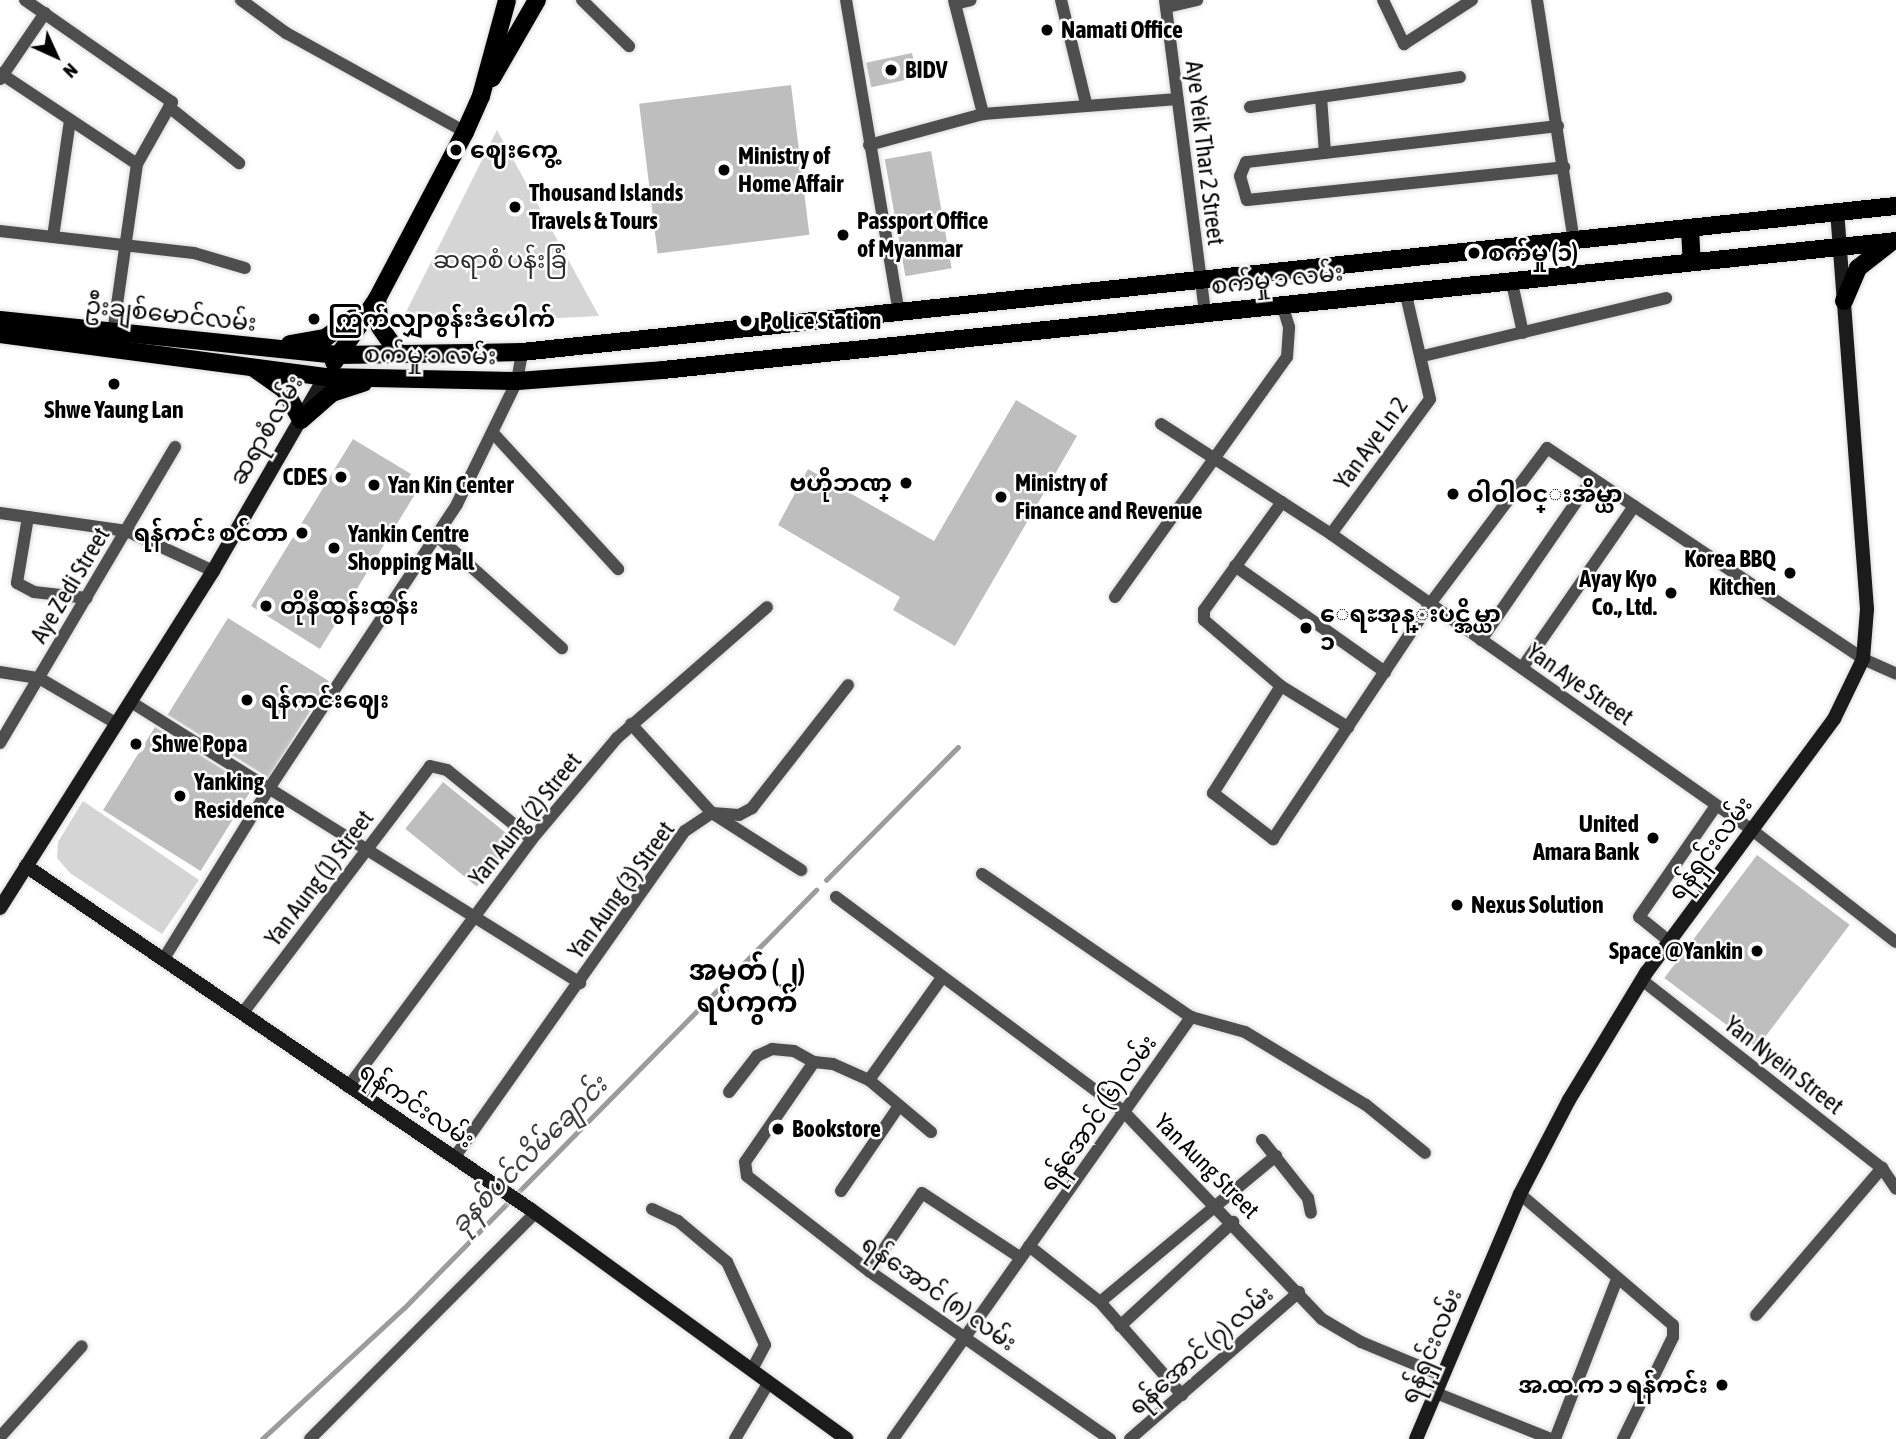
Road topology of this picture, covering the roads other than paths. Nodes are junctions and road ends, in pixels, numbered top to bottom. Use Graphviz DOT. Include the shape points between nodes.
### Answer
graph roads {
  1 [pos="25,0"];
  2 [pos="241,0"];
  3 [pos="507,0"];
  4 [pos="537,0"];
  5 [pos="582,0"];
  6 [pos="846,0"];
  7 [pos="971,0"];
  8 [pos="1061,0"];
  9 [pos="1197,0"];
  10 [pos="1383,0"];
  11 [pos="1472,0"];
  12 [pos="1537,0"];
  13 [pos="955,2"];
  14 [pos="1166,4"];
  15 [pos="45,13"];
  16 [pos="629,46"];
  17 [pos="0,75"];
  18 [pos="1460,77"];
  19 [pos="481,96"];
  20 [pos="1321,97"];
  21 [pos="1177,99"];
  22 [pos="1086,103"];
  23 [pos="170,104"];
  24 [pos="1250,107"];
  25 [pos="983,114"];
  26 [pos="70,120"];
  27 [pos="1558,126"];
  28 [pos="465,132"];
  29 [pos="869,145"];
  30 [pos="1325,153"];
  31 [pos="239,163"];
  32 [pos="137,164"];
  33 [pos="1564,167"];
  34 [pos="1896,206"];
  35 [pos="1837,212"];
  36 [pos="1690,229"];
  37 [pos="0,231"];
  38 [pos="52,237"];
  39 [pos="1896,241"];
  40 [pos="1574,243"];
  41 [pos="125,246"];
  42 [pos="1535,246"];
  43 [pos="1839,246"];
  44 [pos="1380,262"];
  45 [pos="1692,262"];
  46 [pos="245,268"];
  47 [pos="1200,279"];
  48 [pos="1539,279"];
  49 [pos="1513,282"];
  50 [pos="1405,291"];
  51 [pos="1384,293"];
  52 [pos="1070,294"];
  53 [pos="1666,298"];
  54 [pos="377,299"];
  55 [pos="1844,301"];
  56 [pos="1282,304"];
  57 [pos="942,308"];
  58 [pos="1205,311"];
  59 [pos="899,312"];
  60 [pos="0,320"];
  61 [pos="1077,326"];
  62 [pos="113,333"];
  63 [pos="1523,333"];
  64 [pos="0,334"];
  65 [pos="945,337"];
  66 [pos="523,352"];
  67 [pos="399,354"];
  68 [pos="245,355"];
  69 [pos="338,355"];
  70 [pos="1423,356"];
  71 [pos="325,377"];
  72 [pos="397,379"];
  73 [pos="526,380"];
  74 [pos="302,420"];
  75 [pos="1161,424"];
  76 [pos="493,433"];
  77 [pos="176,447"];
  78 [pos="1214,459"];
  79 [pos="1592,479"];
  80 [pos="1282,502"];
  81 [pos="1634,506"];
  82 [pos="0,513"];
  83 [pos="28,517"];
  84 [pos="127,531"];
  85 [pos="1331,534"];
  86 [pos="437,536"];
  87 [pos="1235,566"];
  88 [pos="618,569"];
  89 [pos="213,571"];
  90 [pos="1115,597"];
  91 [pos="87,598"];
  92 [pos="1430,604"];
  93 [pos="767,607"];
  94 [pos="1481,640"];
  95 [pos="562,648"];
  96 [pos="1863,659"];
  97 [pos="1522,668"];
  98 [pos="0,672"];
  99 [pos="1385,672"];
  100 [pos="1896,674"];
  101 [pos="39,678"];
  102 [pos="848,685"];
  103 [pos="1281,686"];
  104 [pos="131,702"];
  105 [pos="117,724"];
  106 [pos="631,724"];
  107 [pos="1348,727"];
  108 [pos="0,743"];
  109 [pos="270,787"];
  110 [pos="1716,806"];
  111 [pos="712,813"];
  112 [pos="1752,830"];
  113 [pos="532,839"];
  114 [pos="367,848"];
  115 [pos="26,866"];
  116 [pos="801,870"];
  117 [pos="982,874"];
  118 [pos="836,897"];
  119 [pos="0,908"];
  120 [pos="473,916"];
  121 [pos="1669,941"];
  122 [pos="1896,942"];
  123 [pos="163,960"];
  124 [pos="941,979"];
  125 [pos="1642,980"];
  126 [pos="580,983"];
  127 [pos="242,1014"];
  128 [pos="1191,1017"];
  129 [pos="814,1062"];
  130 [pos="869,1080"];
  131 [pos="348,1087"];
  132 [pos="729,1092"];
  133 [pos="899,1106"];
  134 [pos="1124,1112"];
  135 [pos="931,1132"];
  136 [pos="1262,1140"];
  137 [pos="1425,1153"];
  138 [pos="1276,1156"];
  139 [pos="454,1158"];
  140 [pos="1882,1168"];
  141 [pos="1895,1184"];
  142 [pos="841,1191"];
  143 [pos="1520,1194"];
  144 [pos="1218,1205"];
  145 [pos="652,1209"];
  146 [pos="534,1213"];
  147 [pos="1311,1213"];
  148 [pos="1233,1222"];
  149 [pos="1029,1246"];
  150 [pos="1021,1258"];
  151 [pos="869,1271"];
  152 [pos="1617,1279"];
  153 [pos="1299,1292"];
  154 [pos="1100,1302"];
  155 [pos="1756,1315"];
  156 [pos="1121,1326"];
  157 [pos="965,1338"];
  158 [pos="82,1346"];
  159 [pos="752,1369"];
  160 [pos="1443,1376"];
  161 [pos="769,1382"];
  162 [pos="1436,1393"];
  163 [pos="1182,1395"];
  164 [pos="0,1437"];
  165 [pos="310,1439"];
  166 [pos="735,1439"];
  167 [pos="846,1439"];
  168 [pos="893,1439"];
  169 [pos="1110,1439"];
  170 [pos="1130,1439"];
  171 [pos="1416,1439"];
  172 [pos="1553,1439"];
  173 [pos="1623,1439"];
  1 -- 15 [label="street"];
  2 -- 28 [label="street" via="286,33"];
  3 -- 19 [label="main road, ဆရာစံလမ်း"];
  4 -- 19 [label="main road"];
  5 -- 16 [label="street"];
  6 -- 29 [label="street"];
  7 -- 13 [label="street"];
  8 -- 22 [label="street"];
  9 -- 14 [label="street"];
  10 -- 11 [label="street" via="1404,44"];
  12 -- 27 [label="street"];
  13 -- 25 [label="street"];
  14 -- 21 [label="street, Aye Yeik Thar 2 Street"];
  15 -- 17 [label="street"];
  15 -- 23 [label="street"];
  17 -- 26 [label="street"];
  18 -- 20 [label="street"];
  19 -- 28 [label="main road, ဆရာစံလမ်း"];
  20 -- 24 [label="street"];
  20 -- 30 [label="street"];
  21 -- 22 [label="street"];
  21 -- 47 [label="street, Aye Yeik Thar 2 Street"];
  22 -- 25 [label="street"];
  23 -- 31 [label="street"];
  23 -- 32 [label="street"];
  25 -- 29 [label="street"];
  26 -- 32 [label="street"];
  26 -- 38 [label="street"];
  27 -- 30 [label="street"];
  27 -- 33 [label="street"];
  28 -- 54 [label="main road, ဆရာစံလမ်း"];
  29 -- 59 [label="street"];
  30 -- 33 [label="street" via="1246,162 1240,176 1247,200"];
  32 -- 41 [label="street"];
  33 -- 40 [label="street"];
  34 -- 35 [label="main road, စက်မှု ၁ လမ်း"];
  35 -- 36 [label="main road, စက်မှု ၁ လမ်း"];
  35 -- 43 [label="main road, ရန်ရှင်းလမ်း"];
  36 -- 40 [label="main road, စက်မှု ၁ လမ်း"];
  36 -- 45 [label="main road"];
  37 -- 38 [label="street"];
  38 -- 41 [label="street"];
  39 -- 43 [label="main road, စက်မှု ၁ လမ်း"];
  39 -- 55 [label="main road" via="1865,259"];
  40 -- 42 [label="main road, စက်မှု ၁ လမ်း"];
  41 -- 46 [label="street" via="194,253"];
  41 -- 62 [label="street"];
  42 -- 44 [label="main road, စက်မှု ၁ လမ်း"];
  42 -- 48 [label="main road"];
  43 -- 45 [label="main road, စက်မှု ၁ လမ်း"];
  43 -- 55 [label="main road, ရန်ရှင်းလမ်း"];
  44 -- 47 [label="main road, စက်မှု ၁ လမ်း"];
  44 -- 51 [label="main road"];
  45 -- 48 [label="main road, စက်မှု ၁ လမ်း"];
  47 -- 52 [label="main road, စက်မှု ၁ လမ်း"];
  47 -- 58 [label="street, Aye Yeik Thar 2 Street"];
  48 -- 49 [label="main road, စက်မှု ၁ လမ်း"];
  49 -- 50 [label="main road, စက်မှု ၁ လမ်း"];
  49 -- 63 [label="street"];
  50 -- 51 [label="main road, စက်မှု ၁ လမ်း"];
  50 -- 70 [label="street, Yan Aye Ln 2"];
  51 -- 56 [label="main road, စက်မှု ၁ လမ်း"];
  52 -- 57 [label="main road, စက်မှု ၁ လမ်း"];
  52 -- 61 [label="main road"];
  53 -- 63 [label="street"];
  54 -- 67 [label="main road" via="380,327"];
  54 -- 68 [label="main road" via="325,338"];
  54 -- 69 [label="main road, ဆရာစံလမ်း"];
  55 -- 96 [label="main road, ရန်ရှင်းလမ်း" via="1867,609"];
  56 -- 58 [label="main road, စက်မှု ၁ လမ်း"];
  56 -- 78 [label="street" via="1289,327 1287,357"];
  57 -- 59 [label="main road, စက်မှု ၁ လမ်း"];
  57 -- 65 [label="main road"];
  58 -- 61 [label="main road, စက်မှု ၁ လမ်း"];
  59 -- 66 [label="main road, စက်မှု ၁ လမ်း"];
  60 -- 62 [label="main road, ဦးချစ်မောင်လမ်း"];
  61 -- 65 [label="main road, စက်မှု ၁ လမ်း"];
  62 -- 68 [label="main road, ဦးချစ်မောင်လမ်း"];
  63 -- 70 [label="street"];
  64 -- 68 [label="main road, ဦးချစ်မောင်လမ်း"];
  65 -- 73 [label="main road, စက်မှု ၁ လမ်း" via="663,370"];
  66 -- 67 [label="main road, စက်မှု ၁ လမ်း"];
  66 -- 73 [label="street"];
  67 -- 69 [label="main road, စက်မှု ၁ လမ်း"];
  68 -- 69 [label="main road, ဦးချစ်မောင်လမ်း"];
  68 -- 71 [label="main road, ဦးချစ်မောင်လမ်း"];
  68 -- 74 [label="main road" via="284,389"];
  69 -- 71 [label="main road, ဆရာစံလမ်း"];
  70 -- 85 [label="street, Yan Aye Ln 2" via="1430,398"];
  71 -- 72 [label="main road, စက်မှု ၁ လမ်း"];
  71 -- 74 [label="main road, ဆရာစံလမ်း"];
  72 -- 73 [label="main road, စက်မှု ၁ လမ်း"];
  72 -- 74 [label="main road" via="332,393"];
  73 -- 76 [label="street"];
  74 -- 89 [label="main road, ဆရာစံလမ်း"];
  75 -- 78 [label="street, Yan Aye Street"];
  76 -- 86 [label="street"];
  76 -- 88 [label="street"];
  77 -- 84 [label="street, Aye Zedi Street"];
  78 -- 80 [label="street, Yan Aye Street"];
  78 -- 90 [label="street"];
  79 -- 81 [label="street"];
  79 -- 92 [label="street" via="1546,448"];
  79 -- 94 [label="street"];
  80 -- 85 [label="street, Yan Aye Street"];
  80 -- 87 [label="street"];
  81 -- 96 [label="street"];
  81 -- 97 [label="street"];
  82 -- 83 [label="street"];
  83 -- 84 [label="street"];
  83 -- 91 [label="street" via="16,583 34,592"];
  84 -- 89 [label="street"];
  84 -- 91 [label="street, Aye Zedi Street"];
  85 -- 92 [label="street, Yan Aye Street"];
  86 -- 95 [label="street"];
  86 -- 109 [label="street"];
  87 -- 99 [label="street"];
  87 -- 103 [label="street" via="1204,610 1204,620"];
  89 -- 104 [label="main road, ဆရာစံလမ်း"];
  91 -- 101 [label="street, Aye Zedi Street"];
  92 -- 94 [label="street, Yan Aye Street"];
  92 -- 99 [label="street"];
  93 -- 106 [label="street, Yan Aung (2) Street"];
  94 -- 97 [label="street, Yan Aye Street"];
  96 -- 100 [label="street"];
  96 -- 112 [label="main road, ရန်ရှင်းလမ်း" via="1834,719"];
  97 -- 110 [label="street, Yan Aye Street"];
  98 -- 101 [label="street"];
  99 -- 107 [label="street"];
  101 -- 105 [label="street"];
  101 -- 108 [label="street, Aye Zedi Street"];
  102 -- 111 [label="street" via="752,808 739,815"];
  103 -- 107 [label="street"];
  103 -- 107 [label="street" via="1213,793 1270,838"];
  104 -- 105 [label="main road, ဆရာစံလမ်း"];
  104 -- 109 [label="street"];
  105 -- 115 [label="main road, ဆရာစံလမ်း"];
  106 -- 111 [label="street"];
  106 -- 113 [label="street, Yan Aung (2) Street"];
  109 -- 114 [label="street"];
  109 -- 123 [label="street"];
  110 -- 112 [label="street, Yan Aye Street"];
  110 -- 121 [label="street" via="1639,917"];
  111 -- 116 [label="street"];
  111 -- 126 [label="street, Yan Aung (3) Street" via="685,831"];
  112 -- 121 [label="main road, ရန်ရှင်းလမ်း"];
  112 -- 122 [label="street, Yan Aye Street"];
  113 -- 114 [label="street, Yan Aung (1) Street" via="447,770 430,766"];
  113 -- 120 [label="street, Yan Aung (2) Street"];
  114 -- 120 [label="street"];
  114 -- 127 [label="street, Yan Aung (1) Street"];
  115 -- 119 [label="main road, ဆရာစံလမ်း"];
  115 -- 123 [label="main road, ရန်ကင်းလမ်း"];
  117 -- 128 [label="street"];
  118 -- 124 [label="street, Yan Aung Street"];
  120 -- 126 [label="street"];
  120 -- 131 [label="street, Yan Aung (2) Street"];
  121 -- 125 [label="main road, ရန်ရှင်းလမ်း"];
  123 -- 127 [label="main road, ရန်ကင်းလမ်း"];
  124 -- 130 [label="street"];
  124 -- 134 [label="street, Yan Aung Street"];
  125 -- 140 [label="street, Yan Nyein Street"];
  125 -- 143 [label="main road, ရန်ရှင်းလမ်း"];
  126 -- 139 [label="street, Yan Aung (3) Street"];
  127 -- 131 [label="main road, ရန်ကင်းလမ်း"];
  128 -- 134 [label="street, ရန်အောင် (၆) လမ်း"];
  128 -- 137 [label="street" via="1245,1032 1366,1105"];
  129 -- 130 [label="street" via="833,1064"];
  129 -- 132 [label="street" via="794,1051 772,1049 757,1056"];
  129 -- 151 [label="street, ရန်အောင် (၈) လမ်း" via="745,1162 747,1176"];
  130 -- 133 [label="street"];
  131 -- 139 [label="main road, ရန်ကင်းလမ်း"];
  133 -- 135 [label="street"];
  133 -- 142 [label="street"];
  134 -- 144 [label="street, Yan Aung Street"];
  134 -- 149 [label="street, ရန်အောင် (၆) လမ်း"];
  136 -- 138 [label="street"];
  138 -- 144 [label="street"];
  138 -- 147 [label="street" via="1308,1198"];
  139 -- 146 [label="main road, ရန်ကင်းလမ်း"];
  140 -- 141 [label="street, Yan Nyein Street"];
  140 -- 155 [label="street"];
  143 -- 152 [label="street"];
  143 -- 160 [label="main road, ရန်ရှင်းလမ်း"];
  144 -- 148 [label="street, Yan Aung Street"];
  144 -- 154 [label="street"];
  145 -- 159 [label="street" via="678,1221 727,1262 765,1345"];
  146 -- 159 [label="main road, ရန်ကင်းလမ်း"];
  146 -- 165 [label="street"];
  148 -- 153 [label="street, Yan Aung Street"];
  148 -- 156 [label="street"];
  149 -- 150 [label="street, ရန်အောင် (၆) လမ်း"];
  149 -- 154 [label="street"];
  150 -- 151 [label="street" via="922,1193"];
  150 -- 157 [label="street, ရန်အောင် (၆) လမ်း"];
  151 -- 157 [label="street, ရန်အောင် (၈) လမ်း"];
  152 -- 172 [label="street"];
  152 -- 173 [label="street" via="1675,1330"];
  153 -- 160 [label="street, Yan Aung Street" via="1322,1319 1361,1342"];
  153 -- 163 [label="street, ရန်အောင် (၇) လမ်း"];
  154 -- 156 [label="street"];
  156 -- 163 [label="street"];
  157 -- 168 [label="street, ရန်အောင် (၆) လမ်း"];
  157 -- 169 [label="street, ရန်အောင် (၈) လမ်း"];
  158 -- 164 [label="street"];
  159 -- 161 [label="main road, ရန်ကင်းလမ်း"];
  160 -- 162 [label="main road, ရန်ရှင်းလမ်း"];
  161 -- 166 [label="street"];
  161 -- 167 [label="main road, ရန်ကင်းလမ်း"];
  162 -- 171 [label="main road, ရန်ရှင်းလမ်း"];
  162 -- 172 [label="street"];
  163 -- 170 [label="street, ရန်အောင် (၇) လမ်း"];
}
